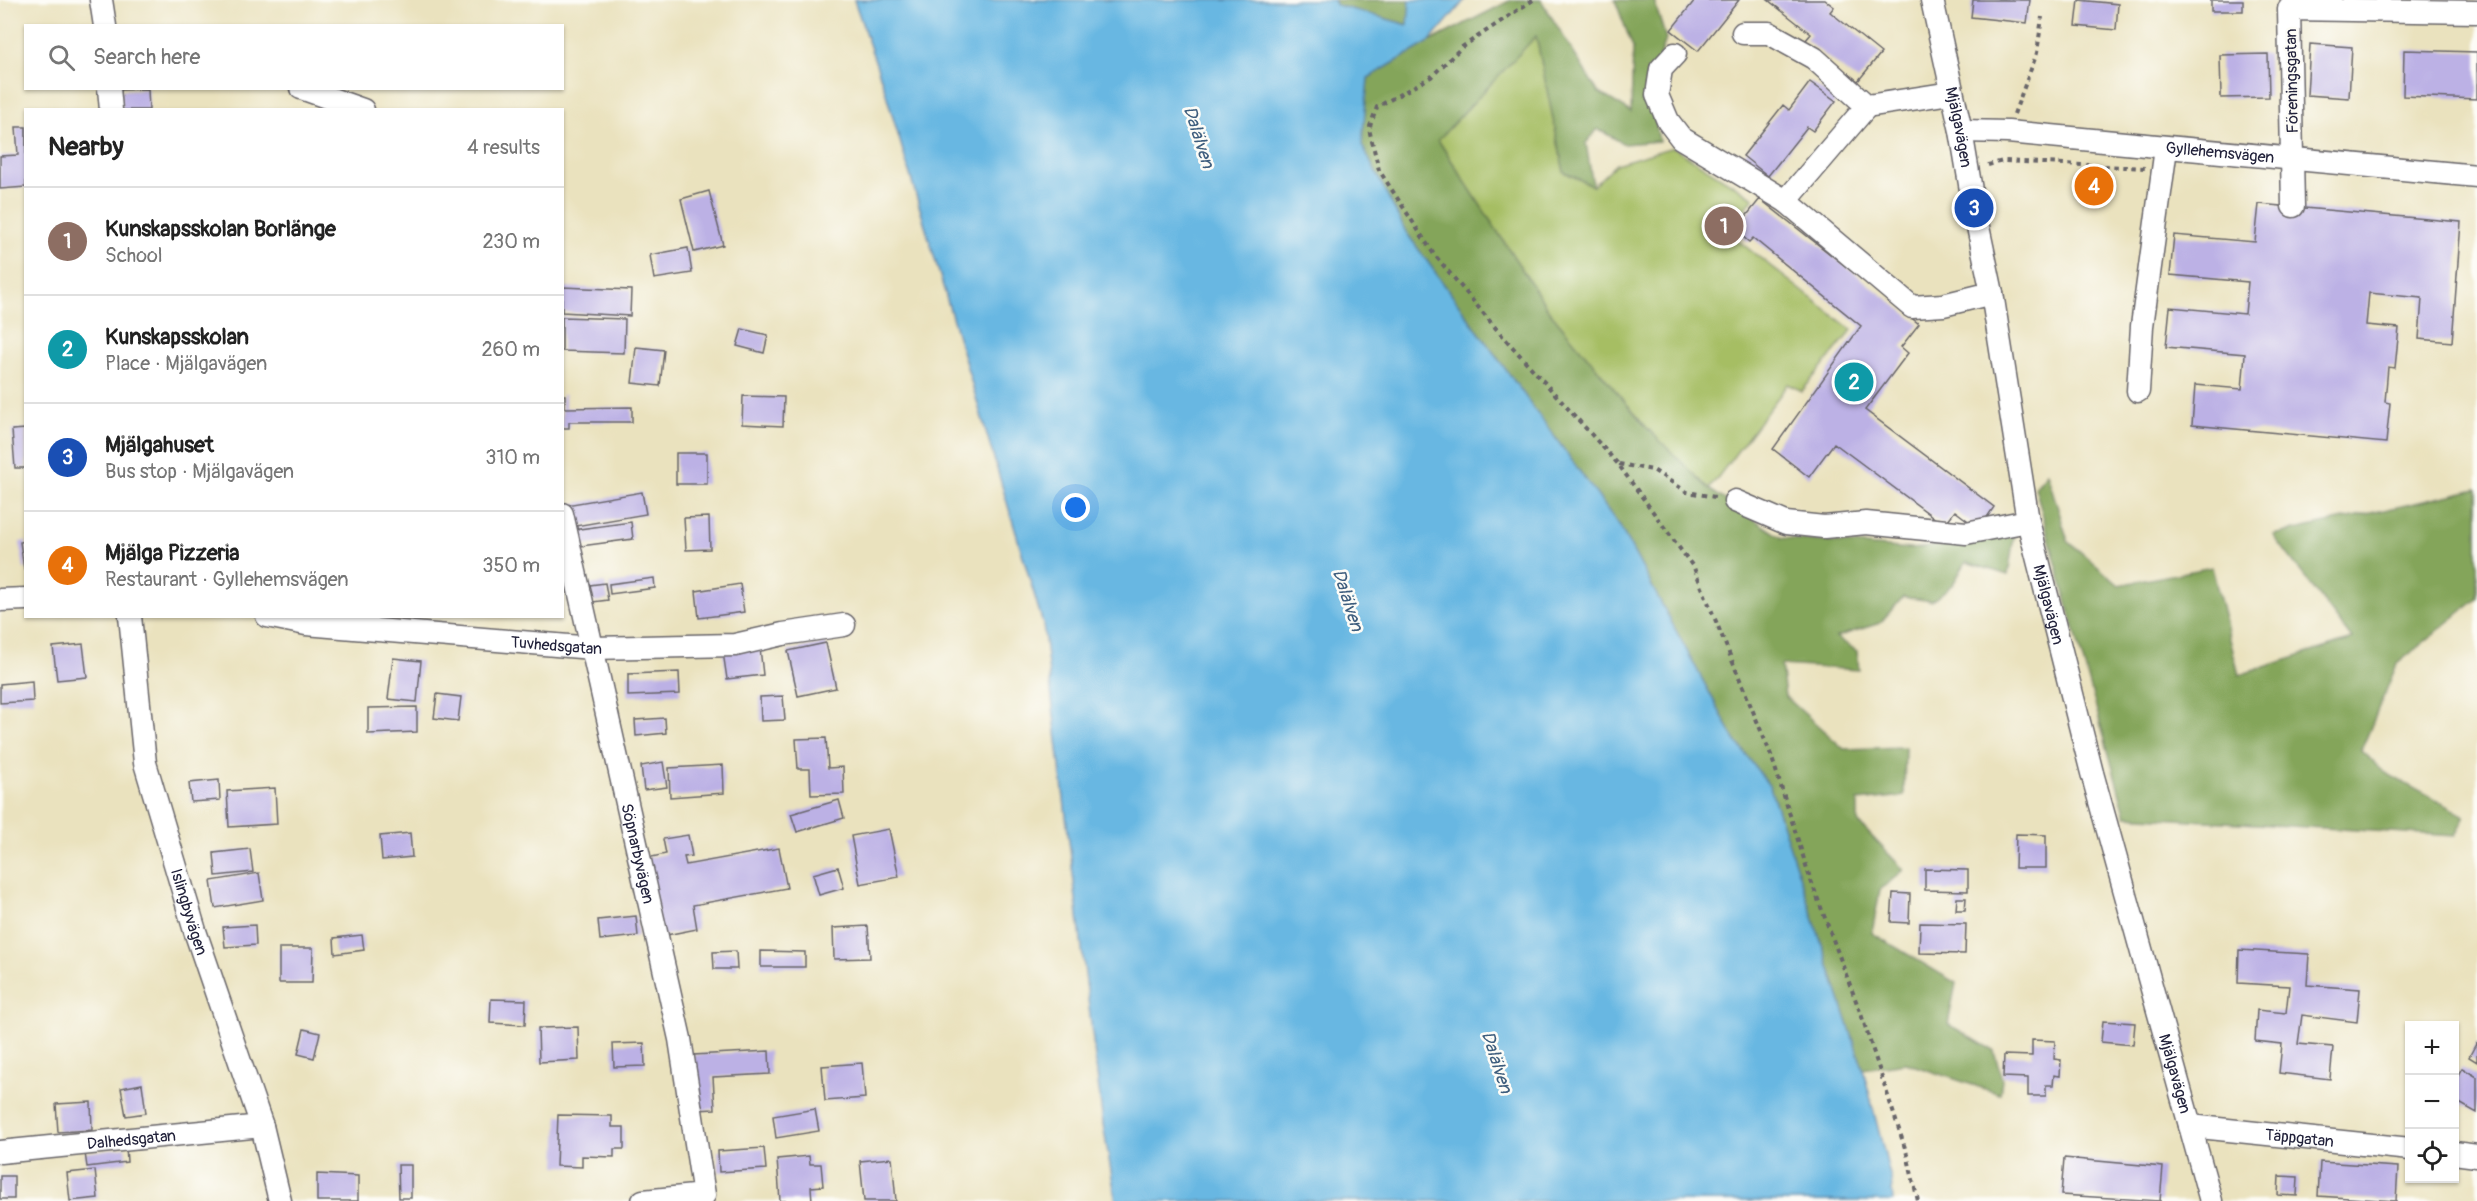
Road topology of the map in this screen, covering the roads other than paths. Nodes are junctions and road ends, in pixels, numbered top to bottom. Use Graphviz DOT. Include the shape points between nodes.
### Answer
graph roads {
  1 [pos="1932,0"];
  2 [pos="2477,12"];
  3 [pos="1743,33"];
  4 [pos="1675,54"];
  5 [pos="109,90"];
  6 [pos="307,90"];
  7 [pos="1951,93"];
  8 [pos="1867,106"];
  9 [pos="111,108"];
  10 [pos="357,108"];
  11 [pos="1961,131"];
  12 [pos="2165,159"];
  13 [pos="2292,160"];
  14 [pos="2477,176"];
  15 [pos="1786,201"];
  16 [pos="2293,206"];
  17 [pos="1992,293"];
  18 [pos="2138,392"];
  19 [pos="1735,501"];
  20 [pos="2028,521"];
  21 [pos="564,522"];
  22 [pos="24,598"];
  23 [pos="0,600"];
  24 [pos="130,618"];
  25 [pos="277,618"];
  26 [pos="844,625"];
  27 [pos="592,648"];
  28 [pos="262,1126"];
  29 [pos="2190,1126"];
  30 [pos="2405,1149"];
  31 [pos="0,1152"];
  32 [pos="2459,1154"];
  33 [pos="2477,1156"];
  34 [pos="704,1198"];
  35 [pos="280,1201"];
  36 [pos="643,1201"];
  37 [pos="2211,1201"];
  1 -- 7 [label="street, Mjälgavägen"];
  2 -- 13 [label="street, Föreningsgatan" via="2289,9"];
  3 -- 8 [label="street" via="1769,33 1814,58"];
  4 -- 15 [label="street" via="1661,69 1657,95 1681,138"];
  5 -- 9 [label="street"];
  6 -- 10 [label="street"];
  7 -- 8 [label="street"];
  7 -- 11 [label="street, Mjälgavägen"];
  8 -- 15 [label="street"];
  11 -- 12 [label="street, Gyllehemsvägen" via="2008,132"];
  11 -- 17 [label="street, Mjälgavägen"];
  12 -- 13 [label="street, Gyllehemsvägen"];
  12 -- 18 [label="street" via="2142,326"];
  13 -- 14 [label="street, Gyllehemsvägen"];
  13 -- 16 [label="street"];
  15 -- 17 [label="street" via="1912,307"];
  17 -- 20 [label="street, Mjälgavägen"];
  19 -- 20 [label="street" via="1786,523 1824,527 1866,523 1966,533"];
  20 -- 29 [label="street, Mjälgavägen" via="2092,773"];
  21 -- 27 [label="street, Söpnarbyvägen"];
  22 -- 23 [label="street"];
  24 -- 28 [label="street, Islingbyvägen" via="145,763 195,931"];
  25 -- 27 [label="street, Tuvhedsgatan" via="306,624"];
  26 -- 27 [label="street, Tuvhedsgatan" via="735,645"];
  27 -- 34 [label="street, Söpnarbyvägen" via="680,1039"];
  28 -- 31 [label="street, Dalhedsgatan"];
  28 -- 35 [label="street, Islingbyvägen"];
  29 -- 30 [label="street, Täppgatan"];
  29 -- 37 [label="street, Mjälgavägen"];
  32 -- 33 [label="street"];
  34 -- 36 [label="street, Söpnarbyvägen"];
}
